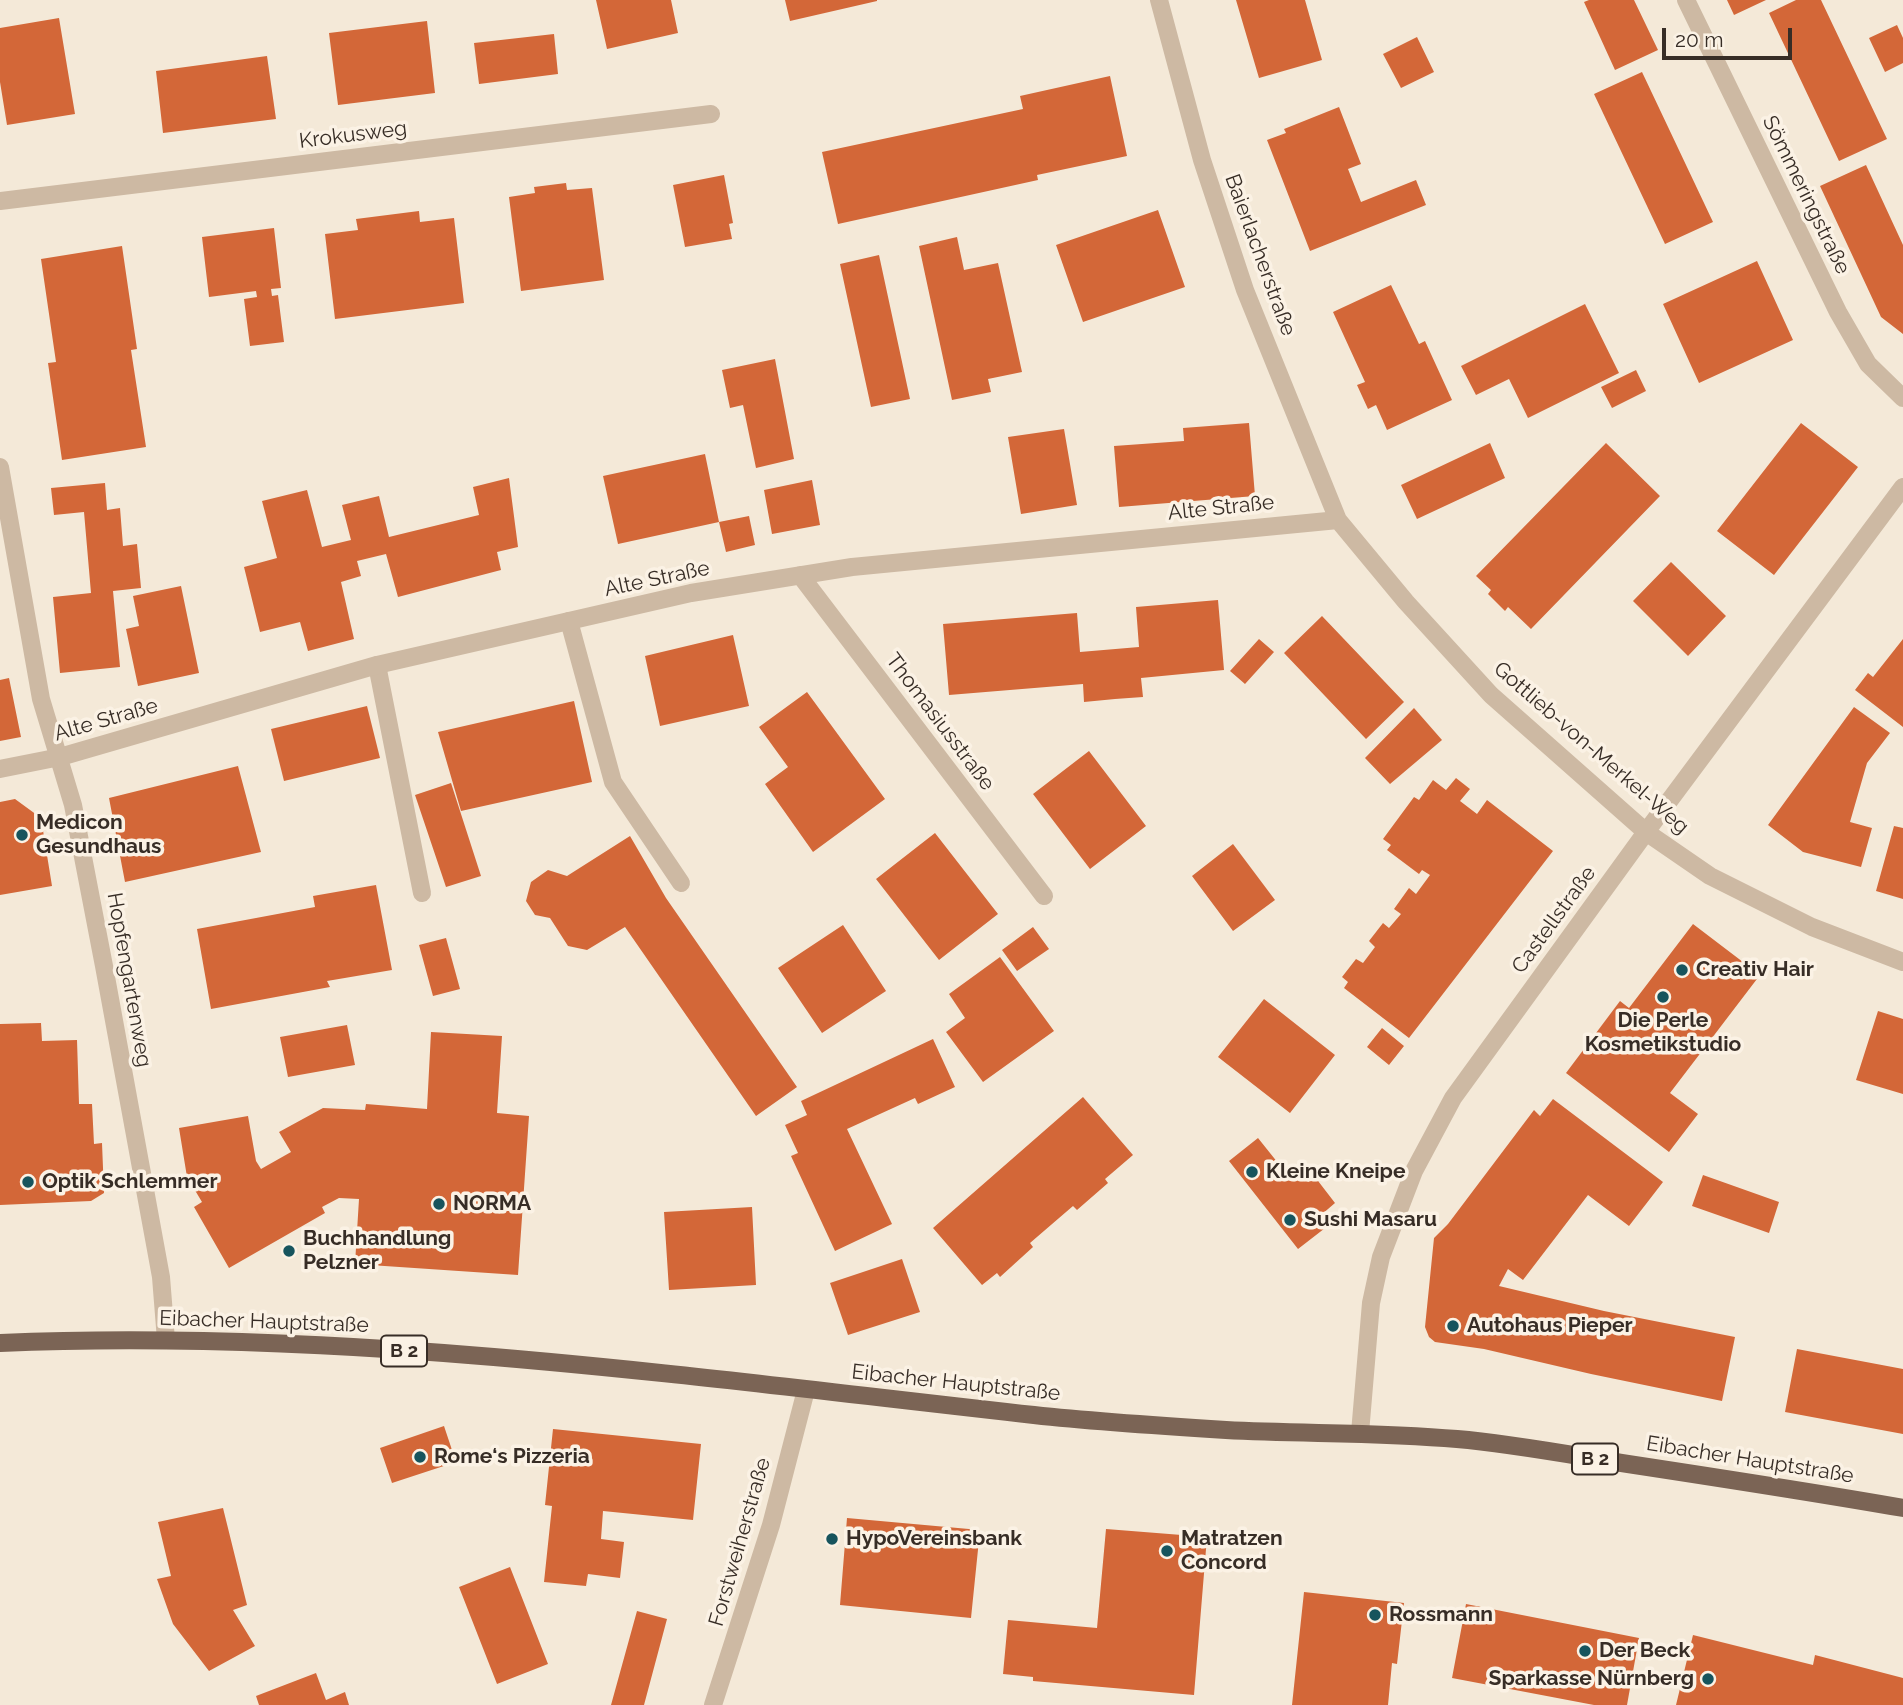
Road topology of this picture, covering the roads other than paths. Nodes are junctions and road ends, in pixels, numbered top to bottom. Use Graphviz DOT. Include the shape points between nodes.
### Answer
graph roads {
  1 [pos="1158,0"];
  2 [pos="1686,0"];
  3 [pos="711,114"];
  4 [pos="0,201"];
  5 [pos="1903,398"];
  6 [pos="0,467"];
  7 [pos="1903,487"];
  8 [pos="1338,520"];
  9 [pos="800,575"];
  10 [pos="569,621"];
  11 [pos="377,665"];
  12 [pos="60,757"];
  13 [pos="0,769"];
  14 [pos="1646,832"];
  15 [pos="681,883"];
  16 [pos="422,893"];
  17 [pos="1044,896"];
  18 [pos="1903,962"];
  19 [pos="166,1340"];
  20 [pos="0,1343"];
  21 [pos="806,1390"];
  22 [pos="1360,1433"];
  23 [pos="1903,1508"];
  24 [pos="713,1705"];
  1 -- 8 [label="street, Baierlacherstraße" via="1202,160 1245,290"];
  2 -- 5 [label="street, Sömmeringstraße" via="1838,312 1868,364"];
  3 -- 4 [label="street, Krokusweg"];
  6 -- 12 [label="street, Hopfengartenweg" via="39,687"];
  7 -- 14 [label="street, Castellstraße"];
  8 -- 9 [label="street, Alte Straße"];
  8 -- 14 [label="street, Gottlieb-von-Merkel-Weg" via="1490,695"];
  9 -- 10 [label="street, Alte Straße" via="691,593"];
  9 -- 17 [label="street, Thomasiusstraße"];
  10 -- 11 [label="street, Alte Straße"];
  10 -- 15 [label="street" via="613,782"];
  11 -- 12 [label="street, Alte Straße"];
  11 -- 16 [label="street"];
  12 -- 13 [label="street, Alte Straße"];
  12 -- 19 [label="street, Hopfengartenweg" via="161,1277"];
  14 -- 18 [label="street, Gottlieb-von-Merkel-Weg" via="1721,882 1812,927"];
  14 -- 22 [label="street, Castellstraße" via="1453,1098 1413,1171 1381,1257 1371,1303"];
  19 -- 20 [label="main road, Eibacher Hauptstraße / B 2"];
  19 -- 21 [label="main road, Eibacher Hauptstraße / B 2" via="326,1345 727,1379"];
  21 -- 22 [label="main road, Eibacher Hauptstraße / B 2" via="1224,1430"];
  21 -- 24 [label="street, Forstweiherstraße" via="771,1525"];
  22 -- 23 [label="main road, Eibacher Hauptstraße / B 2" via="1489,1442"];
}
